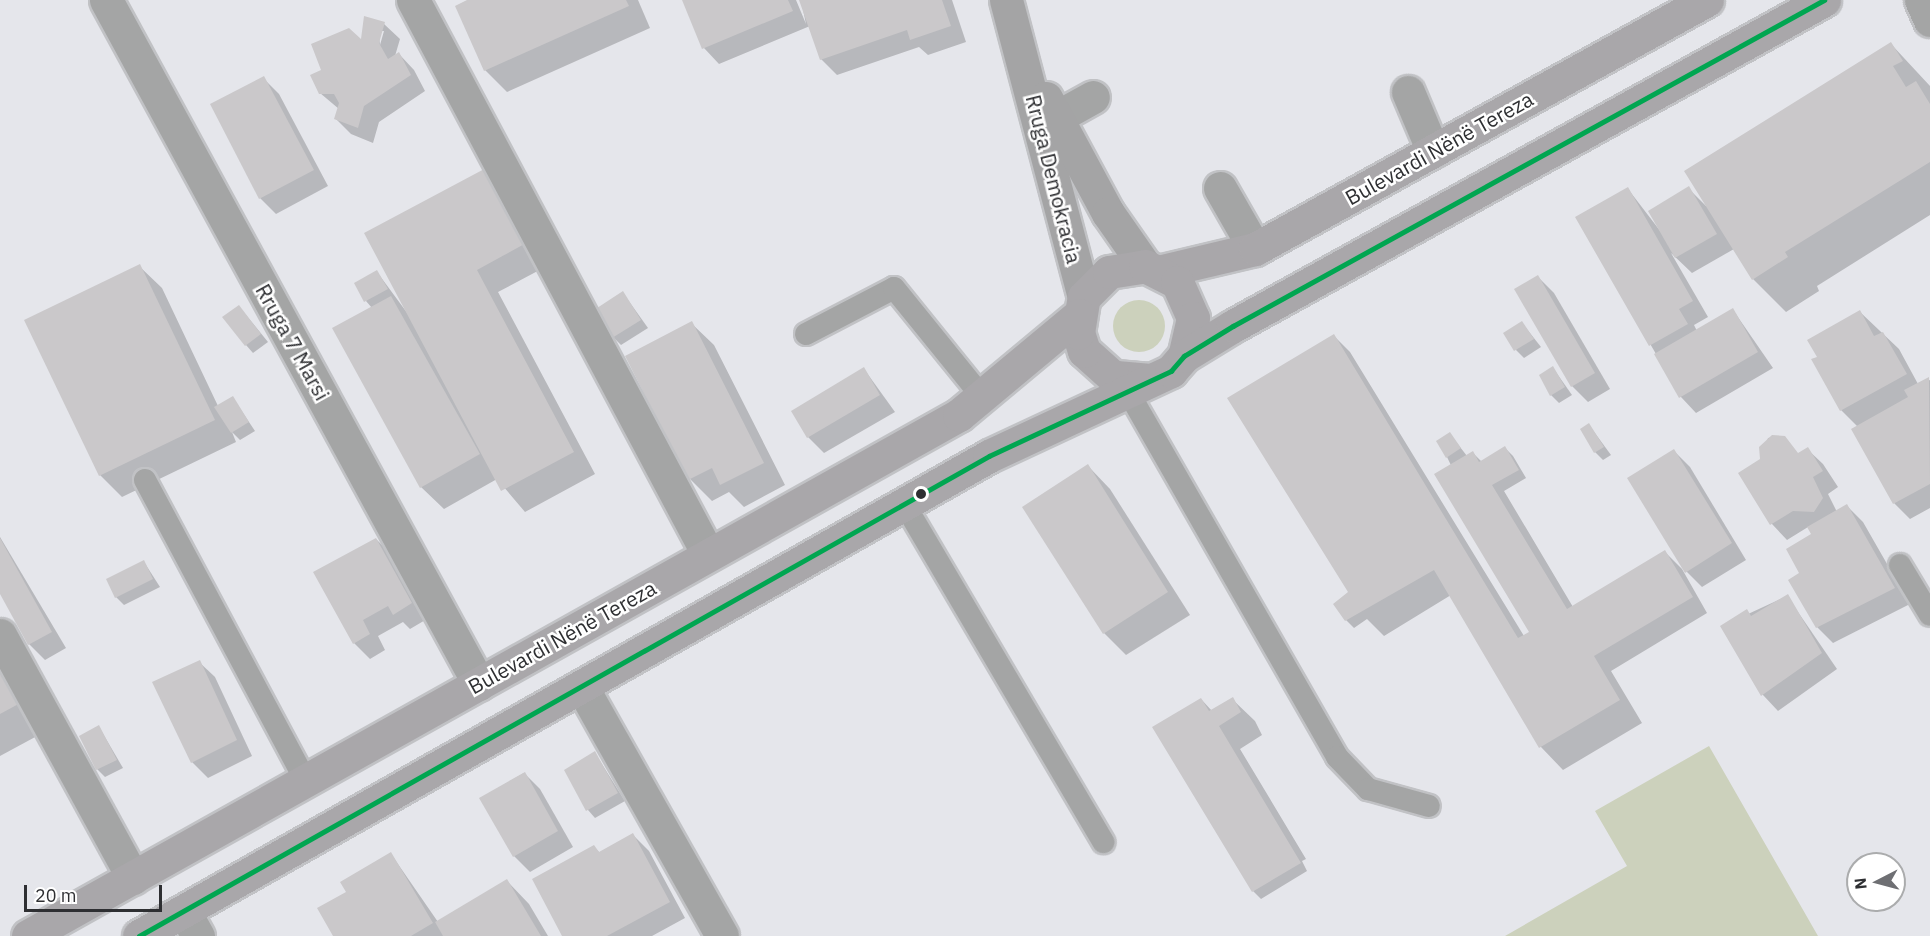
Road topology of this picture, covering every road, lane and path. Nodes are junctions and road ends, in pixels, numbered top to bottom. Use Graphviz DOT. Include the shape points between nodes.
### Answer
graph roads {
  1 [pos="106,0"];
  2 [pos="413,0"];
  3 [pos="1006,0"];
  4 [pos="1707,0"];
  5 [pos="1824,0"];
  6 [pos="1921,0"];
  7 [pos="1930,20"];
  8 [pos="1023,61"];
  9 [pos="1408,92"];
  10 [pos="1093,97"];
  11 [pos="1057,117"];
  12 [pos="1433,151"];
  13 [pos="1220,188"];
  14 [pos="1255,249"];
  15 [pos="1153,268"];
  16 [pos="1081,306"];
  17 [pos="806,334"];
  18 [pos="1184,356"];
  19 [pos="1140,385"];
  20 [pos="983,398"];
  21 [pos="145,480"];
  22 [pos="906,507"];
  23 [pos="708,554"];
  24 [pos="1900,565"];
  25 [pos="1930,615"];
  26 [pos="0,635"];
  27 [pos="479,684"];
  28 [pos="583,689"];
  29 [pos="306,781"];
  30 [pos="1429,806"];
  31 [pos="1103,842"];
  32 [pos="133,878"];
  33 [pos="191,924"];
  34 [pos="28,936"];
  35 [pos="139,936"];
  36 [pos="723,936"];
  1 -- 27 [label="street, Rruga 7 Marsi"];
  2 -- 23 [label="street"];
  3 -- 8 [label="main road, Rruga Demokracia"];
  4 -- 12 [label="main road, Bulevardi Nënë Tereza"];
  5 -- 18 [label="main road"];
  6 -- 7 [label="street"];
  8 -- 11 [label="main road, Rruga Demokracia"];
  8 -- 16 [label="main road, Rruga Demokracia"];
  9 -- 12 [label="street"];
  10 -- 11 [label="street"];
  11 -- 15 [label="main road, Rruga Demokracia" via="1108,213"];
  12 -- 14 [label="main road, Bulevardi Nënë Tereza"];
  13 -- 14 [label="street"];
  14 -- 15 [label="main road, Bulevardi Nënë Tereza"];
  15 -- 16 [label="main road, Bulevardi Nënë Tereza" via="1109,272"];
  15 -- 18 [label="main road" via="1188,299 1193,318"];
  16 -- 19 [label="main road" via="1084,351 1096,366 1113,377"];
  16 -- 20 [label="main road, Bulevardi Nënë Tereza"];
  17 -- 20 [label="lane" via="894,288"];
  18 -- 19 [label="main road"];
  19 -- 22 [label="main road" via="989,456"];
  19 -- 30 [label="lane" via="1337,757 1368,789"];
  20 -- 23 [label="main road, Bulevardi Nënë Tereza"];
  21 -- 29 [label="lane"];
  22 -- 28 [label="main road"];
  22 -- 31 [label="lane"];
  23 -- 27 [label="main road, Bulevardi Nënë Tereza"];
  24 -- 25 [label="lane"];
  26 -- 32 [label="street"];
  27 -- 29 [label="main road, Bulevardi Nënë Tereza"];
  28 -- 33 [label="main road"];
  28 -- 36 [label="street"];
  29 -- 32 [label="main road, Bulevardi Nënë Tereza"];
  32 -- 34 [label="main road, Bulevardi Nënë Tereza"];
  33 -- 35 [label="main road"];
}
